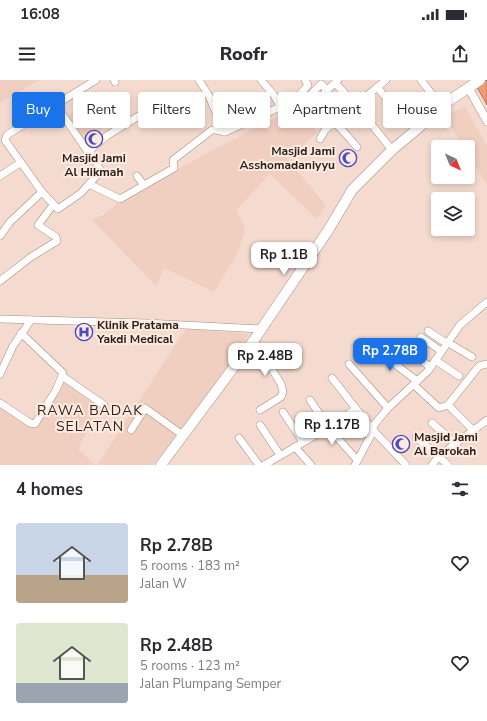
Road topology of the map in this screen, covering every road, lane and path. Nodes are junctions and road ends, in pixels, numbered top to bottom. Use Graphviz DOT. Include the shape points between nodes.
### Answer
graph roads {
  1 [pos="96,80"];
  2 [pos="199,80"];
  3 [pos="261,80"];
  4 [pos="305,80"];
  5 [pos="386,80"];
  6 [pos="421,80"];
  7 [pos="337,81"];
  8 [pos="487,83"];
  9 [pos="472,86"];
  10 [pos="377,87"];
  11 [pos="327,90"];
  12 [pos="306,92"];
  13 [pos="309,92"];
  14 [pos="346,92"];
  15 [pos="371,92"];
  16 [pos="429,92"];
  17 [pos="383,94"];
  18 [pos="65,99"];
  19 [pos="278,102"];
  20 [pos="451,103"];
  21 [pos="278,108"];
  22 [pos="138,117"];
  23 [pos="65,120"];
  24 [pos="487,121"];
  25 [pos="18,128"];
  26 [pos="328,128"];
  27 [pos="340,128"];
  28 [pos="375,128"];
  29 [pos="418,128"];
  30 [pos="224,132"];
  31 [pos="320,139"];
  32 [pos="357,147"];
  33 [pos="392,150"];
  34 [pos="88,153"];
  35 [pos="20,163"];
  36 [pos="0,176"];
  37 [pos="137,176"];
  38 [pos="89,184"];
  39 [pos="143,184"];
  40 [pos="44,195"];
  41 [pos="53,205"];
  42 [pos="0,236"];
  43 [pos="0,281"];
  44 [pos="487,302"];
  45 [pos="0,319"];
  46 [pos="31,320"];
  47 [pos="262,329"];
  48 [pos="428,331"];
  49 [pos="21,333"];
  50 [pos="421,337"];
  51 [pos="254,340"];
  52 [pos="446,342"];
  53 [pos="401,344"];
  54 [pos="378,348"];
  55 [pos="441,351"];
  56 [pos="472,357"];
  57 [pos="435,360"];
  58 [pos="349,364"];
  59 [pos="487,364"];
  60 [pos="430,367"];
  61 [pos="0,374"];
  62 [pos="62,376"];
  63 [pos="459,376"];
  64 [pos="332,378"];
  65 [pos="415,383"];
  66 [pos="310,400"];
  67 [pos="0,403"];
  68 [pos="104,405"];
  69 [pos="448,405"];
  70 [pos="388,408"];
  71 [pos="356,409"];
  72 [pos="260,410"];
  73 [pos="283,412"];
  74 [pos="487,420"];
  75 [pos="432,423"];
  76 [pos="260,425"];
  77 [pos="328,427"];
  78 [pos="372,429"];
  79 [pos="131,430"];
  80 [pos="474,431"];
  81 [pos="184,436"];
  82 [pos="416,437"];
  83 [pos="239,438"];
  84 [pos="303,442"];
  85 [pos="456,444"];
  86 [pos="295,447"];
  87 [pos="280,455"];
  88 [pos="439,456"];
  89 [pos="356,462"];
  90 [pos="166,463"];
  91 [pos="260,465"];
  92 [pos="264,465"];
  93 [pos="311,465"];
  94 [pos="406,465"];
  95 [pos="432,465"];
  96 [pos="448,465"];
  1 -- 18 [label="street"];
  2 -- 30 [label="street" via="209,96"];
  3 -- 19 [label="street"];
  4 -- 12 [label="street" via="308,85"];
  5 -- 10 [label="street"];
  6 -- 16 [label="street"];
  7 -- 11 [label="street"];
  7 -- 14 [label="street"];
  8 -- 9 [label="main road"];
  9 -- 20 [label="main road"];
  9 -- 24 [label="street"];
  10 -- 15 [label="street"];
  10 -- 17 [label="street"];
  11 -- 13 [label="street" via="321,84"];
  21 -- 30 [label="street"];
  22 -- 34 [label="street" via="108,135"];
  23 -- 34 [label="street"];
  25 -- 35 [label="street" via="7,135 5,140"];
  26 -- 31 [label="street"];
  27 -- 32 [label="street"];
  28 -- 33 [label="street"];
  29 -- 33 [label="main road"];
  30 -- 39 [label="street" via="212,130 173,160 174,168"];
  33 -- 47 [label="main road" via="352,190"];
  34 -- 38 [label="street" via="101,171"];
  35 -- 36 [label="street"];
  35 -- 40 [label="street"];
  37 -- 39 [label="street"];
  38 -- 39 [label="street" via="120,199"];
  38 -- 41 [label="street" via="81,194 68,201 61,209 58,210"];
  40 -- 41 [label="street"];
  40 -- 42 [label="street" via="10,222"];
  41 -- 43 [label="street" via="38,224 56,237 57,241 31,256"];
  44 -- 52 [label="street" via="460,325"];
  45 -- 46 [label="street"];
  46 -- 47 [label="street"];
  46 -- 49 [label="street"];
  47 -- 51 [label="main road"];
  48 -- 52 [label="street"];
  49 -- 61 [label="street"];
  49 -- 62 [label="street" via="63,373"];
  50 -- 55 [label="street"];
  51 -- 72 [label="street" via="281,384 283,392 281,397"];
  51 -- 81 [label="main road"];
  52 -- 55 [label="street"];
  52 -- 56 [label="street"];
  53 -- 60 [label="street"];
  54 -- 65 [label="street"];
  55 -- 57 [label="street"];
  57 -- 60 [label="street"];
  57 -- 63 [label="street"];
  58 -- 70 [label="street"];
  59 -- 69 [label="street" via="479,366"];
  60 -- 65 [label="street"];
  62 -- 67 [label="street" via="35,424"];
  62 -- 68 [label="street"];
  64 -- 71 [label="street"];
  65 -- 69 [label="street" via="439,408"];
  65 -- 70 [label="street"];
  66 -- 77 [label="street"];
  69 -- 80 [label="street"];
  70 -- 78 [label="street"];
  71 -- 77 [label="street"];
  71 -- 78 [label="street"];
  73 -- 84 [label="street"];
  74 -- 80 [label="street"];
  75 -- 85 [label="street"];
  76 -- 87 [label="street"];
  77 -- 84 [label="street"];
  77 -- 89 [label="street"];
  78 -- 89 [label="street"];
  78 -- 94 [label="street"];
  79 -- 81 [label="street" via="145,408"];
  80 -- 85 [label="street"];
  81 -- 90 [label="main road"];
  82 -- 88 [label="street"];
  83 -- 91 [label="street"];
  84 -- 86 [label="street"];
  85 -- 88 [label="street"];
  86 -- 87 [label="street"];
  86 -- 93 [label="street"];
  87 -- 92 [label="street"];
  88 -- 95 [label="street"];
  88 -- 96 [label="street"];
}
